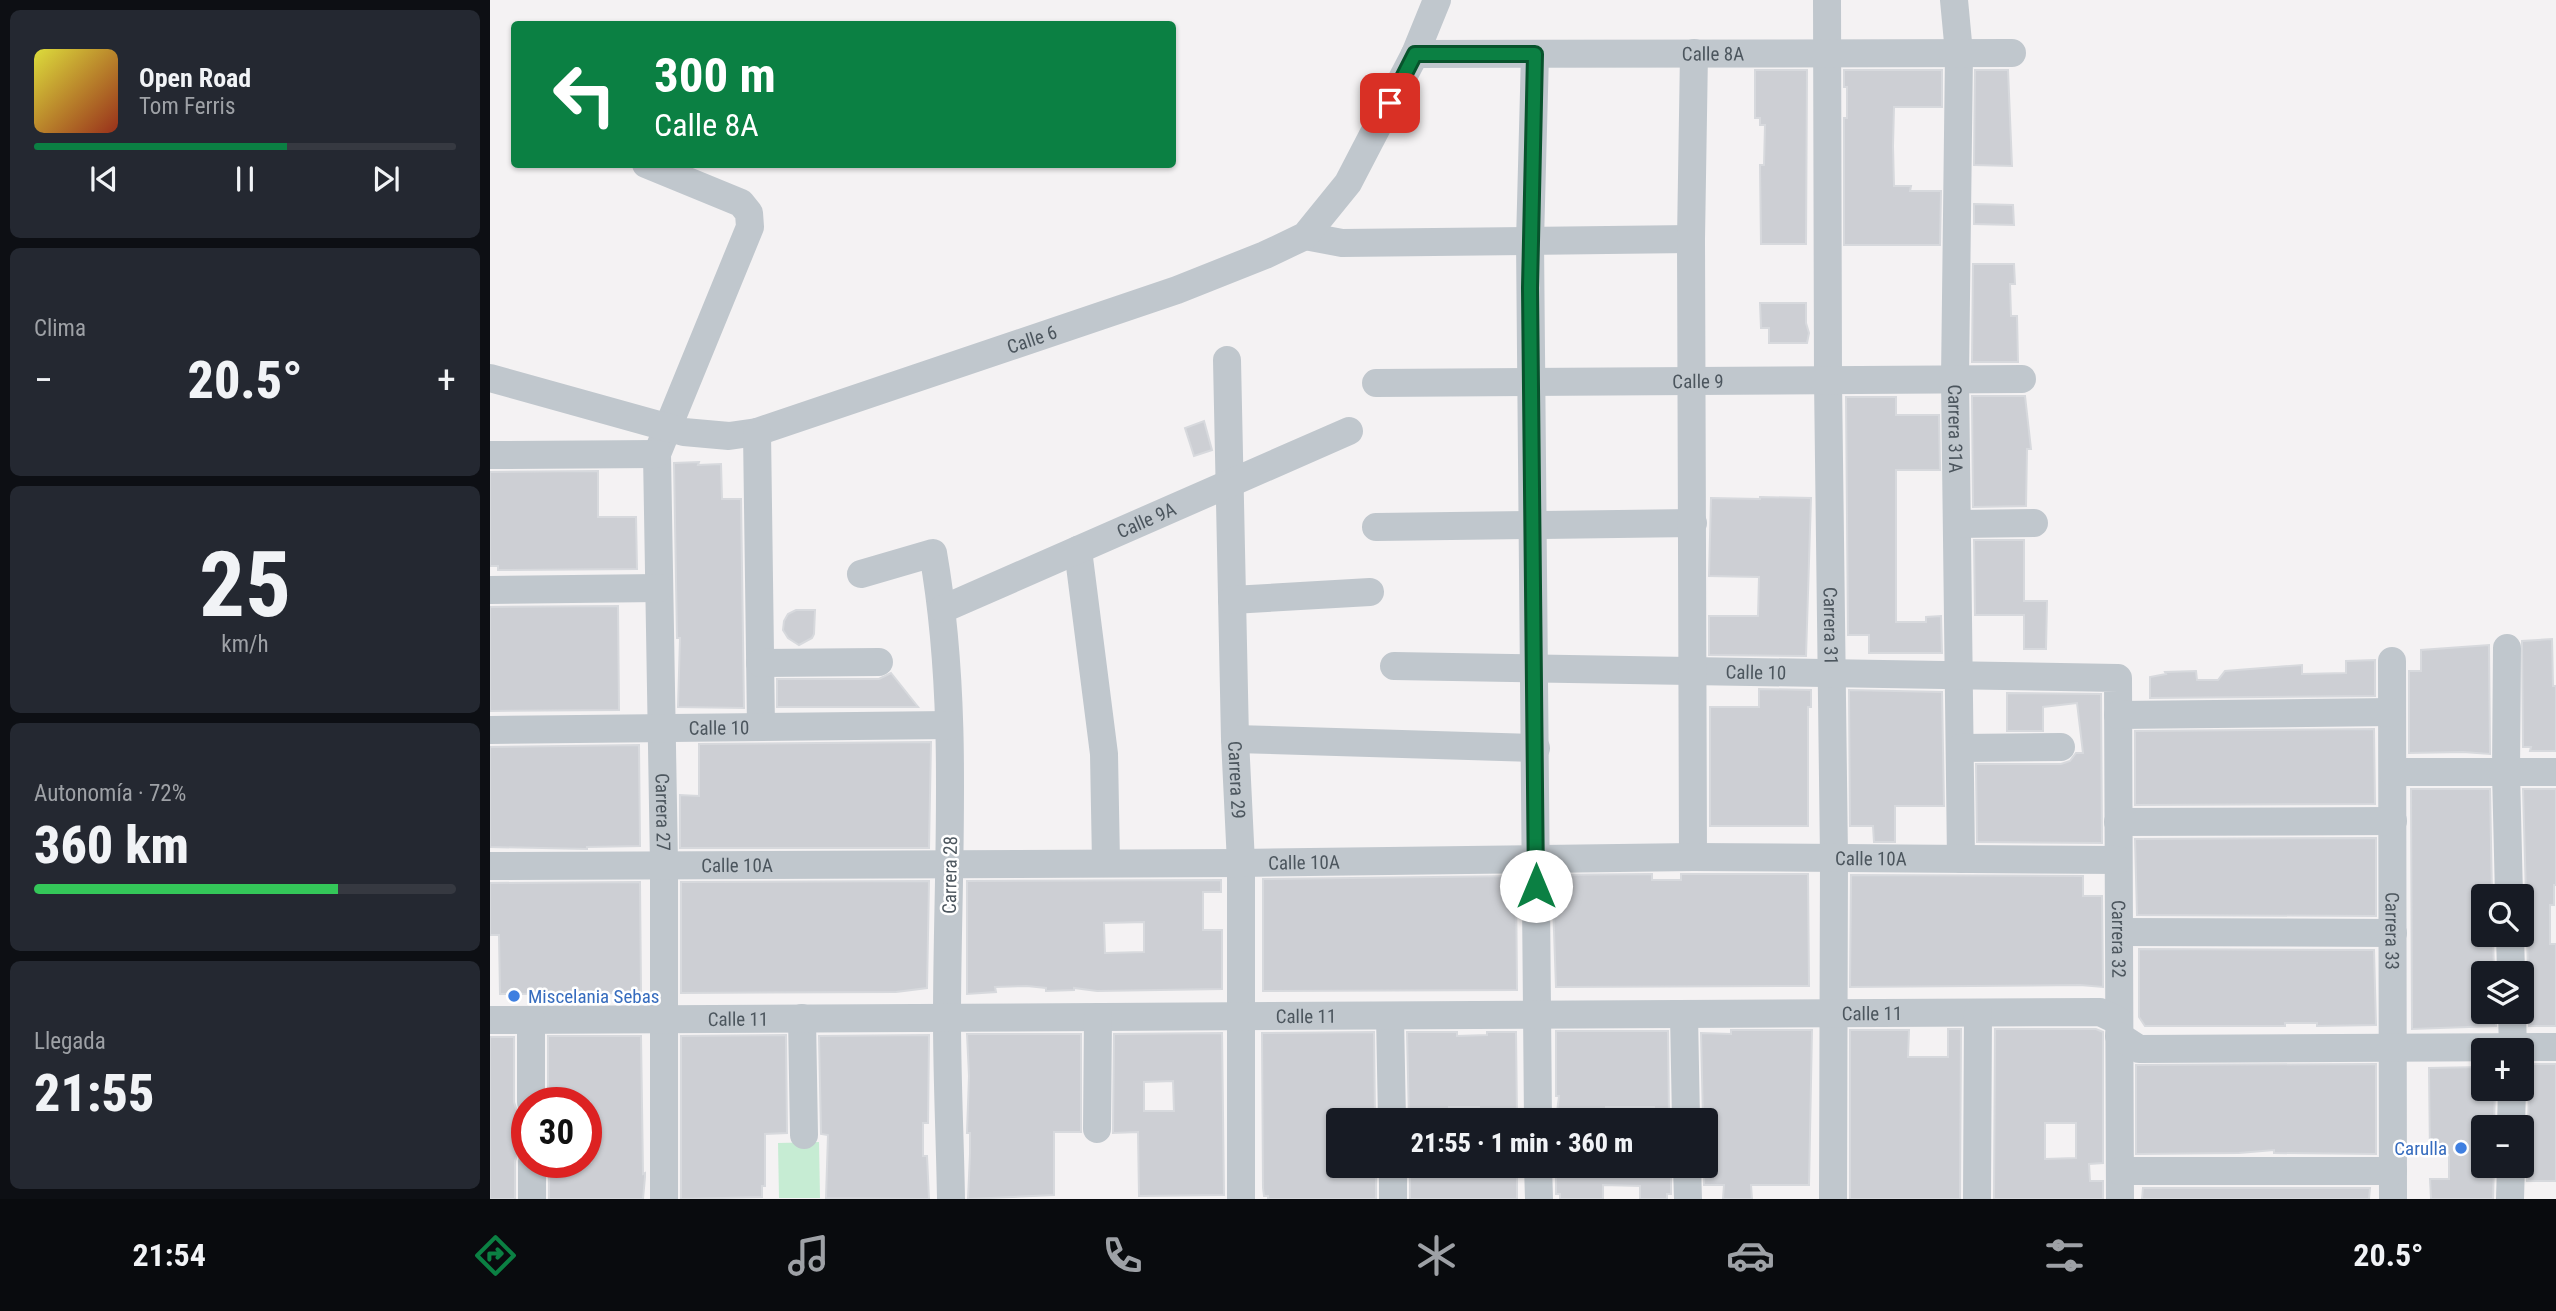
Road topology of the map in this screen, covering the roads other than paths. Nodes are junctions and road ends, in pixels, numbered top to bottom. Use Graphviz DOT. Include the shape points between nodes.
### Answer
graph roads {
  1 [pos="1437,0"];
  2 [pos="1827,0"];
  3 [pos="1954,0"];
  4 [pos="2012,52"];
  5 [pos="1694,53"];
  6 [pos="1826,53"];
  7 [pos="1959,53"];
  8 [pos="1415,54"];
  9 [pos="1535,54"];
  10 [pos="656,168"];
  11 [pos="1305,236"];
  12 [pos="1691,239"];
  13 [pos="1530,241"];
  14 [pos="1227,360"];
  15 [pos="490,378"];
  16 [pos="1955,379"];
  17 [pos="2022,379"];
  18 [pos="1828,380"];
  19 [pos="1693,381"];
  20 [pos="1531,382"];
  21 [pos="1376,383"];
  22 [pos="667,426"];
  23 [pos="1349,431"];
  24 [pos="757,432"];
  25 [pos="657,454"];
  26 [pos="490,455"];
  27 [pos="1230,483"];
  28 [pos="1693,523"];
  29 [pos="2034,523"];
  30 [pos="1957,524"];
  31 [pos="1533,526"];
  32 [pos="1376,527"];
  33 [pos="1078,550"];
  34 [pos="861,574"];
  35 [pos="659,588"];
  36 [pos="490,590"];
  37 [pos="1370,592"];
  38 [pos="1232,600"];
  39 [pos="943,609"];
  40 [pos="2507,649"];
  41 [pos="879,662"];
  42 [pos="2392,662"];
  43 [pos="760,663"];
  44 [pos="1394,666"];
  45 [pos="1535,669"];
  46 [pos="1693,671"];
  47 [pos="1832,674"];
  48 [pos="1959,676"];
  49 [pos="2118,678"];
  50 [pos="2392,712"];
  51 [pos="2118,715"];
  52 [pos="949,725"];
  53 [pos="761,727"];
  54 [pos="661,728"];
  55 [pos="490,730"];
  56 [pos="1235,739"];
  57 [pos="2061,747"];
  58 [pos="1536,748"];
  59 [pos="1960,748"];
  60 [pos="2393,772"];
  61 [pos="2506,772"];
  62 [pos="2556,772"];
  63 [pos="2393,821"];
  64 [pos="2118,822"];
  65 [pos="1693,857"];
  66 [pos="1834,858"];
  67 [pos="1961,859"];
  68 [pos="2118,860"];
  69 [pos="1536,861"];
  70 [pos="1106,862"];
  71 [pos="951,863"];
  72 [pos="1241,863"];
  73 [pos="664,864"];
  74 [pos="490,866"];
  75 [pos="2509,884"];
  76 [pos="2119,932"];
  77 [pos="2393,933"];
  78 [pos="1978,1013"];
  79 [pos="1684,1014"];
  80 [pos="1833,1014"];
  81 [pos="1536,1015"];
  82 [pos="1390,1016"];
  83 [pos="1098,1017"];
  84 [pos="1241,1017"];
  85 [pos="802,1018"];
  86 [pos="947,1018"];
  87 [pos="664,1019"];
  88 [pos="490,1020"];
  89 [pos="531,1020"];
  90 [pos="2119,1028"];
  91 [pos="2556,1047"];
  92 [pos="2393,1048"];
  93 [pos="2471,1048"];
  94 [pos="2534,1048"];
  95 [pos="531,1087"];
  96 [pos="1392,1108"];
  97 [pos="1538,1108"];
  98 [pos="1686,1108"];
  99 [pos="1097,1129"];
  100 [pos="804,1135"];
  101 [pos="2393,1171"];
  102 [pos="532,1178"];
  103 [pos="1392,1178"];
  104 [pos="1538,1178"];
  105 [pos="1687,1178"];
  106 [pos="2511,1178"];
  107 [pos="2120,1185"];
  108 [pos="532,1199"];
  109 [pos="664,1199"];
  110 [pos="951,1199"];
  111 [pos="1241,1199"];
  112 [pos="1393,1199"];
  113 [pos="1539,1199"];
  114 [pos="1688,1199"];
  115 [pos="1833,1199"];
  116 [pos="1977,1199"];
  117 [pos="2393,1199"];
  118 [pos="2510,1199"];
  1 -- 8 [label="street, Calle 6"];
  2 -- 6 [label="street, Carrera 31"];
  3 -- 7 [label="street, Carrera 31A"];
  4 -- 7 [label="street, Calle 8A"];
  5 -- 6 [label="street, Calle 8A"];
  5 -- 9 [label="street, Calle 8A"];
  5 -- 12 [label="street"];
  6 -- 7 [label="street, Calle 8A"];
  6 -- 18 [label="street, Carrera 31"];
  7 -- 16 [label="street, Carrera 31A"];
  8 -- 9 [label="street, Calle 8A"];
  8 -- 11 [label="street, Calle 6" via="1348,183"];
  9 -- 13 [label="street"];
  10 -- 22 [label="street, Carrera 27" via="741,203 749,214 750,227"];
  11 -- 13 [label="street" via="1342,243"];
  11 -- 24 [label="street, Calle 6" via="1177,290"];
  12 -- 13 [label="street"];
  12 -- 19 [label="street"];
  13 -- 20 [label="street"];
  14 -- 27 [label="street, Carrera 29"];
  15 -- 22 [label="street, Calle 6"];
  16 -- 17 [label="street, Calle 9"];
  16 -- 18 [label="street, Calle 9"];
  16 -- 30 [label="street, Carrera 31A"];
  18 -- 19 [label="street, Calle 9"];
  18 -- 47 [label="street, Carrera 31"];
  19 -- 20 [label="street, Calle 9"];
  19 -- 28 [label="street"];
  20 -- 21 [label="street, Calle 9"];
  20 -- 31 [label="street"];
  22 -- 24 [label="street, Calle 6" via="704,435"];
  22 -- 25 [label="street, Carrera 27"];
  23 -- 27 [label="street, Calle 9A"];
  24 -- 43 [label="street"];
  25 -- 26 [label="street"];
  25 -- 35 [label="street, Carrera 27"];
  27 -- 33 [label="street, Calle 9A"];
  27 -- 38 [label="street, Carrera 29"];
  28 -- 31 [label="street"];
  28 -- 46 [label="street"];
  29 -- 30 [label="street"];
  30 -- 48 [label="street, Carrera 31A"];
  31 -- 32 [label="street"];
  31 -- 45 [label="street"];
  33 -- 39 [label="street, Calle 9A"];
  33 -- 70 [label="street" via="1104,754"];
  34 -- 39 [label="street, Carrera 28" via="933,553"];
  35 -- 36 [label="street"];
  35 -- 54 [label="street, Carrera 27"];
  37 -- 38 [label="street"];
  38 -- 56 [label="street, Carrera 29"];
  39 -- 52 [label="street, Carrera 28"];
  40 -- 61 [label="street"];
  41 -- 43 [label="street"];
  42 -- 50 [label="street, Carrera 33"];
  43 -- 53 [label="street"];
  44 -- 45 [label="street, Calle 10"];
  45 -- 46 [label="street, Calle 10"];
  45 -- 58 [label="street"];
  46 -- 47 [label="street, Calle 10"];
  46 -- 65 [label="street"];
  47 -- 48 [label="street, Calle 10"];
  47 -- 66 [label="street, Carrera 31"];
  48 -- 49 [label="street, Calle 10"];
  48 -- 59 [label="street, Carrera 31A"];
  49 -- 51 [label="street, Carrera 32"];
  50 -- 51 [label="street"];
  50 -- 60 [label="street, Carrera 33"];
  51 -- 64 [label="street, Carrera 32"];
  52 -- 53 [label="street, Calle 10"];
  52 -- 71 [label="street, Carrera 28"];
  53 -- 54 [label="street, Calle 10"];
  54 -- 55 [label="street, Calle 10"];
  54 -- 73 [label="street, Carrera 27"];
  56 -- 58 [label="street"];
  56 -- 72 [label="street, Carrera 29"];
  57 -- 59 [label="street"];
  58 -- 69 [label="street"];
  59 -- 67 [label="street, Carrera 31A"];
  60 -- 61 [label="street"];
  60 -- 63 [label="street, Carrera 33"];
  61 -- 62 [label="street"];
  61 -- 75 [label="street"];
  63 -- 64 [label="street"];
  63 -- 77 [label="street, Carrera 33"];
  64 -- 68 [label="street, Carrera 32"];
  65 -- 66 [label="street, Calle 10A"];
  65 -- 69 [label="street, Calle 10A"];
  66 -- 67 [label="street, Calle 10A"];
  66 -- 80 [label="street, Carrera 31"];
  67 -- 68 [label="street, Calle 10A"];
  68 -- 76 [label="street, Carrera 32"];
  69 -- 72 [label="street, Calle 10A"];
  69 -- 81 [label="street"];
  70 -- 71 [label="street, Calle 10A"];
  70 -- 72 [label="street, Calle 10A"];
  71 -- 73 [label="street, Calle 10A"];
  71 -- 86 [label="street, Carrera 28"];
  72 -- 84 [label="street, Carrera 29"];
  73 -- 74 [label="street, Calle 10A"];
  73 -- 87 [label="street, Carrera 27"];
  76 -- 77 [label="street"];
  76 -- 90 [label="street, Carrera 32"];
  77 -- 92 [label="street, Carrera 33"];
  78 -- 80 [label="street, Calle 11"];
  78 -- 90 [label="street, Calle 11" via="2100,1012"];
  78 -- 116 [label="street"];
  79 -- 80 [label="street, Calle 11"];
  79 -- 81 [label="street, Calle 11"];
  79 -- 98 [label="street"];
  80 -- 115 [label="street, Carrera 31"];
  81 -- 82 [label="street, Calle 11"];
  81 -- 97 [label="street"];
  82 -- 84 [label="street, Calle 11"];
  82 -- 96 [label="street"];
  83 -- 84 [label="street, Calle 11"];
  83 -- 86 [label="street, Calle 11"];
  83 -- 99 [label="street"];
  84 -- 111 [label="street, Carrera 29"];
  85 -- 86 [label="street, Calle 11"];
  85 -- 87 [label="street, Calle 11"];
  85 -- 100 [label="street"];
  86 -- 110 [label="street, Carrera 28"];
  87 -- 89 [label="street, Calle 11"];
  87 -- 109 [label="street, Carrera 27"];
  88 -- 89 [label="street, Calle 11"];
  89 -- 95 [label="street"];
  90 -- 92 [label="street, Calle 11" via="2139,1049"];
  90 -- 107 [label="street, Carrera 32"];
  91 -- 94 [label="street, Calle 11"];
  92 -- 93 [label="street, Calle 11"];
  92 -- 101 [label="street, Carrera 33"];
  101 -- 107 [label="street"];
  101 -- 117 [label="street, Carrera 33"];
  102 -- 108 [label="street"];
  103 -- 112 [label="street"];
  104 -- 113 [label="street"];
  105 -- 114 [label="street"];
  106 -- 118 [label="street"];
}
